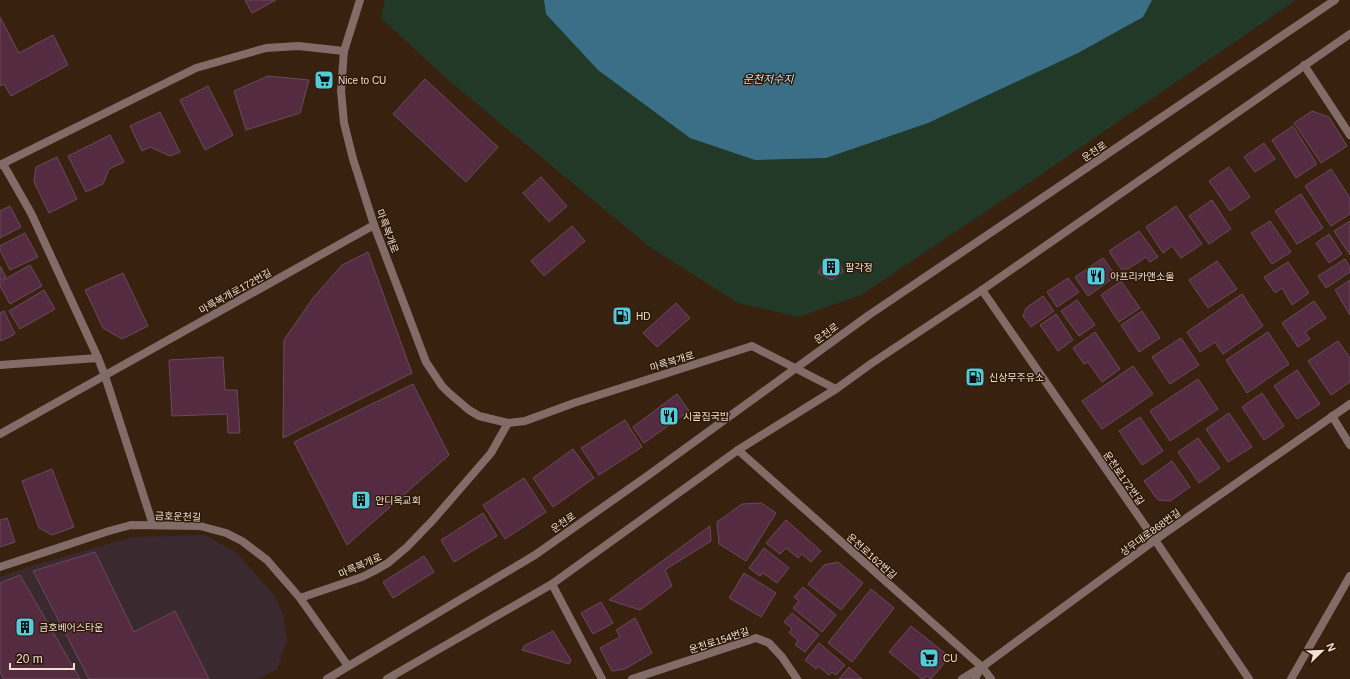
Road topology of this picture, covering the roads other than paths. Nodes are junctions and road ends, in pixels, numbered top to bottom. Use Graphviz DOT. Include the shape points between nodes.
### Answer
graph roads {
  1 [pos="360,0"];
  2 [pos="1336,0"];
  3 [pos="1350,34"];
  4 [pos="344,51"];
  5 [pos="1304,65"];
  6 [pos="1350,135"];
  7 [pos="2,164"];
  8 [pos="374,224"];
  9 [pos="982,290"];
  10 [pos="98,358"];
  11 [pos="0,365"];
  12 [pos="796,368"];
  13 [pos="105,376"];
  14 [pos="836,389"];
  15 [pos="1350,404"];
  16 [pos="1332,416"];
  17 [pos="508,423"];
  18 [pos="0,434"];
  19 [pos="1350,445"];
  20 [pos="738,450"];
  21 [pos="153,525"];
  22 [pos="1155,540"];
  23 [pos="0,567"];
  24 [pos="1350,576"];
  25 [pos="552,584"];
  26 [pos="300,598"];
  27 [pos="348,666"];
  28 [pos="982,666"];
  29 [pos="327,679"];
  30 [pos="387,679"];
  31 [pos="602,679"];
  32 [pos="632,679"];
  33 [pos="797,679"];
  34 [pos="962,679"];
  35 [pos="975,679"];
  36 [pos="991,679"];
  37 [pos="1249,679"];
  38 [pos="1291,679"];
  1 -- 4 [label="street, 마륵복개로"];
  2 -- 12 [label="street, 운천로" via="869,315"];
  3 -- 5 [label="street"];
  4 -- 7 [label="street" via="298,46 266,48 196,68"];
  4 -- 8 [label="street, 마륵복개로" via="341,91 344,123"];
  5 -- 6 [label="street"];
  5 -- 9 [label="street"];
  7 -- 10 [label="street" via="31,213"];
  8 -- 13 [label="street, 마륵복개로172번길"];
  8 -- 17 [label="street, 마륵복개로" via="426,362 442,386 479,416"];
  9 -- 14 [label="street"];
  9 -- 22 [label="street, 운천로172번길"];
  10 -- 11 [label="street"];
  10 -- 13 [label="street"];
  12 -- 14 [label="street, 마륵복개로"];
  12 -- 17 [label="street, 마륵복개로" via="752,346 525,421"];
  12 -- 27 [label="street, 운천로" via="535,555"];
  13 -- 18 [label="street, 마륵복개로172번길"];
  13 -- 21 [label="street"];
  14 -- 20 [label="street"];
  15 -- 16 [label="street, 상무대로868번길"];
  16 -- 19 [label="street"];
  16 -- 22 [label="street, 상무대로868번길"];
  17 -- 26 [label="street, 마륵복개로" via="491,453 408,547 388,564 374,572"];
  20 -- 25 [label="street"];
  20 -- 28 [label="street, 운천로162번길"];
  21 -- 23 [label="street, 금호운천길" via="131,525 109,531"];
  21 -- 26 [label="street, 금호운천길" via="200,526 226,533 242,541 267,560"];
  22 -- 28 [label="street, 상무대로868번길"];
  22 -- 37 [label="street, 운천로172번길"];
  24 -- 38 [label="street"];
  25 -- 30 [label="street"];
  25 -- 31 [label="street"];
  26 -- 27 [label="street, 금호운천길"];
  27 -- 29 [label="street, 운천로"];
  28 -- 34 [label="street, 상무대로868번길"];
  28 -- 35 [label="street, 상무대로868번길"];
  28 -- 36 [label="street, 운천로162번길"];
  32 -- 33 [label="street, 운천로154번길" via="756,638 769,643"];
}
